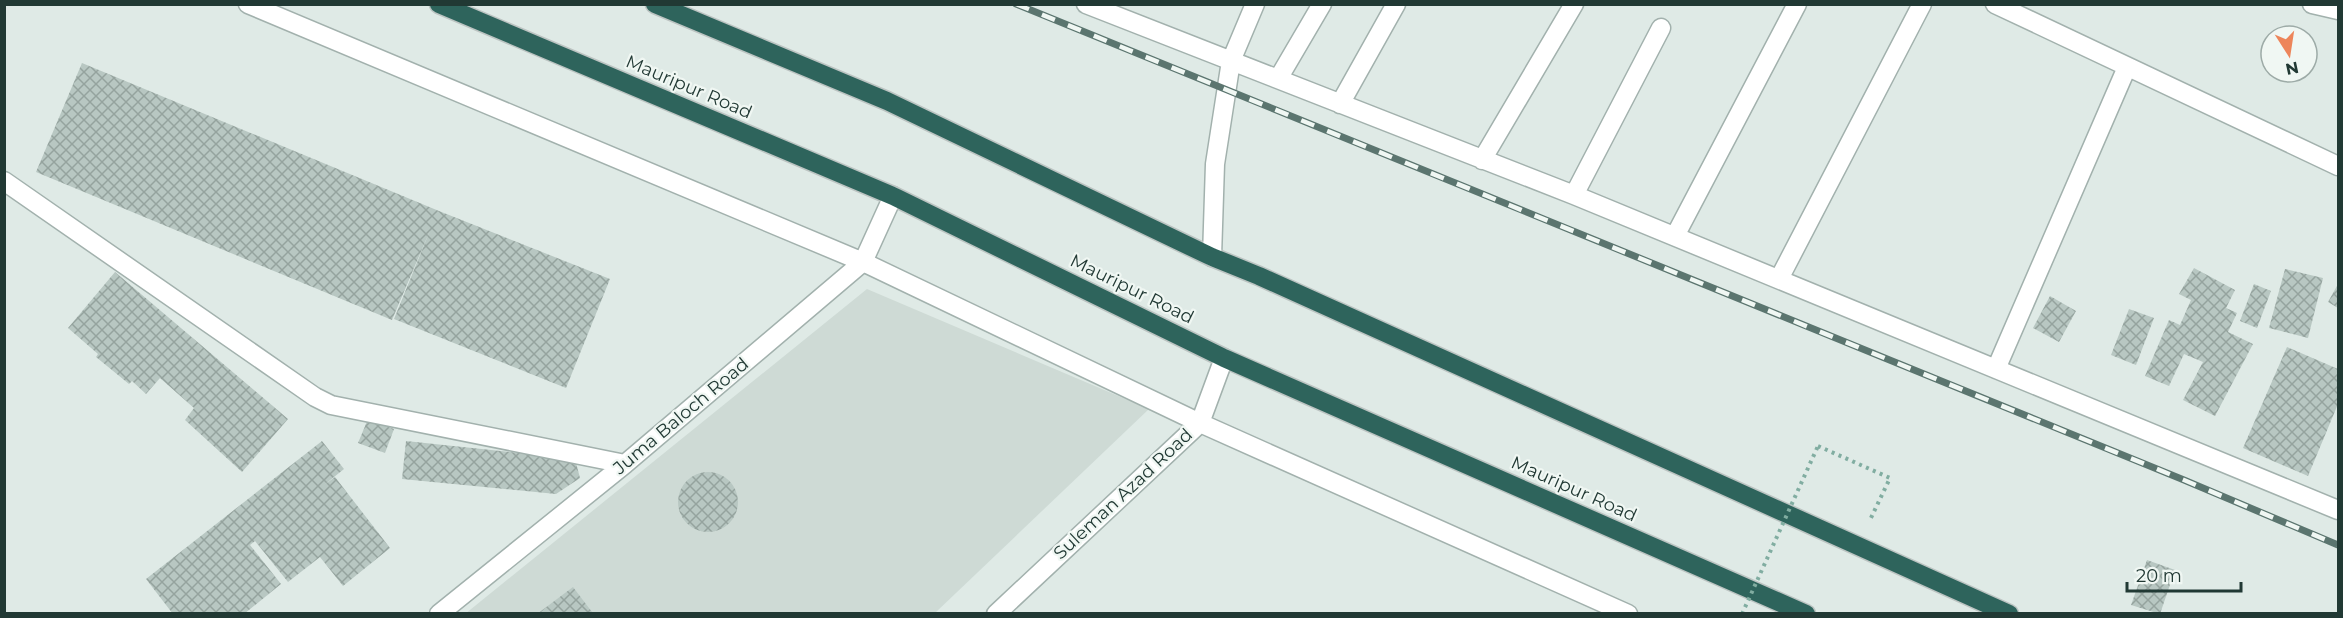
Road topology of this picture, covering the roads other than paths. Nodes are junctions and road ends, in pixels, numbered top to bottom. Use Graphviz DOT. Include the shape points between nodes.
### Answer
graph roads {
  1 [pos="248,4"];
  2 [pos="438,4"];
  3 [pos="656,4"];
  4 [pos="1086,4"];
  5 [pos="1256,4"];
  6 [pos="1322,4"];
  7 [pos="1396,4"];
  8 [pos="1574,4"];
  9 [pos="1797,4"];
  10 [pos="1922,4"];
  11 [pos="1995,4"];
  12 [pos="2312,4"];
  13 [pos="2338,10"];
  14 [pos="1661,28"];
  15 [pos="1231,61"];
  16 [pos="2127,67"];
  17 [pos="1278,80"];
  18 [pos="1340,104"];
  19 [pos="1482,160"];
  20 [pos="2338,166"];
  21 [pos="4,181"];
  22 [pos="1574,195"];
  23 [pos="893,196"];
  24 [pos="1675,236"];
  25 [pos="1212,257"];
  26 [pos="863,262"];
  27 [pos="1779,279"];
  28 [pos="1224,358"];
  29 [pos="1996,369"];
  30 [pos="1200,423"];
  31 [pos="625,464"];
  32 [pos="2338,510"];
  33 [pos="439,614"];
  34 [pos="996,614"];
  35 [pos="1628,614"];
  36 [pos="1806,614"];
  37 [pos="2009,614"];
  1 -- 26 [label="street"];
  2 -- 23 [label="highway, Mauripur Road"];
  3 -- 25 [label="highway" via="887,101"];
  4 -- 15 [label="street"];
  5 -- 15 [label="street"];
  6 -- 17 [label="street"];
  7 -- 18 [label="street"];
  8 -- 19 [label="street"];
  9 -- 24 [label="street"];
  10 -- 27 [label="street"];
  11 -- 16 [label="street"];
  12 -- 13 [label="street"];
  14 -- 22 [label="street"];
  15 -- 17 [label="street"];
  15 -- 25 [label="street" via="1215,164"];
  16 -- 20 [label="street"];
  16 -- 29 [label="street"];
  17 -- 18 [label="street"];
  18 -- 19 [label="street"];
  19 -- 22 [label="street"];
  21 -- 31 [label="street" via="331,405"];
  22 -- 24 [label="street"];
  23 -- 26 [label="street, Juma Baloch Road"];
  23 -- 28 [label="highway, Mauripur Road"];
  24 -- 27 [label="street"];
  25 -- 37 [label="highway"];
  26 -- 30 [label="street"];
  26 -- 31 [label="street, Juma Baloch Road"];
  27 -- 29 [label="street"];
  28 -- 30 [label="street, Suleman Azad Road"];
  28 -- 36 [label="highway, Mauripur Road"];
  29 -- 32 [label="street"];
  30 -- 34 [label="street, Suleman Azad Road"];
  30 -- 35 [label="street"];
  31 -- 33 [label="street, Juma Baloch Road"];
}
